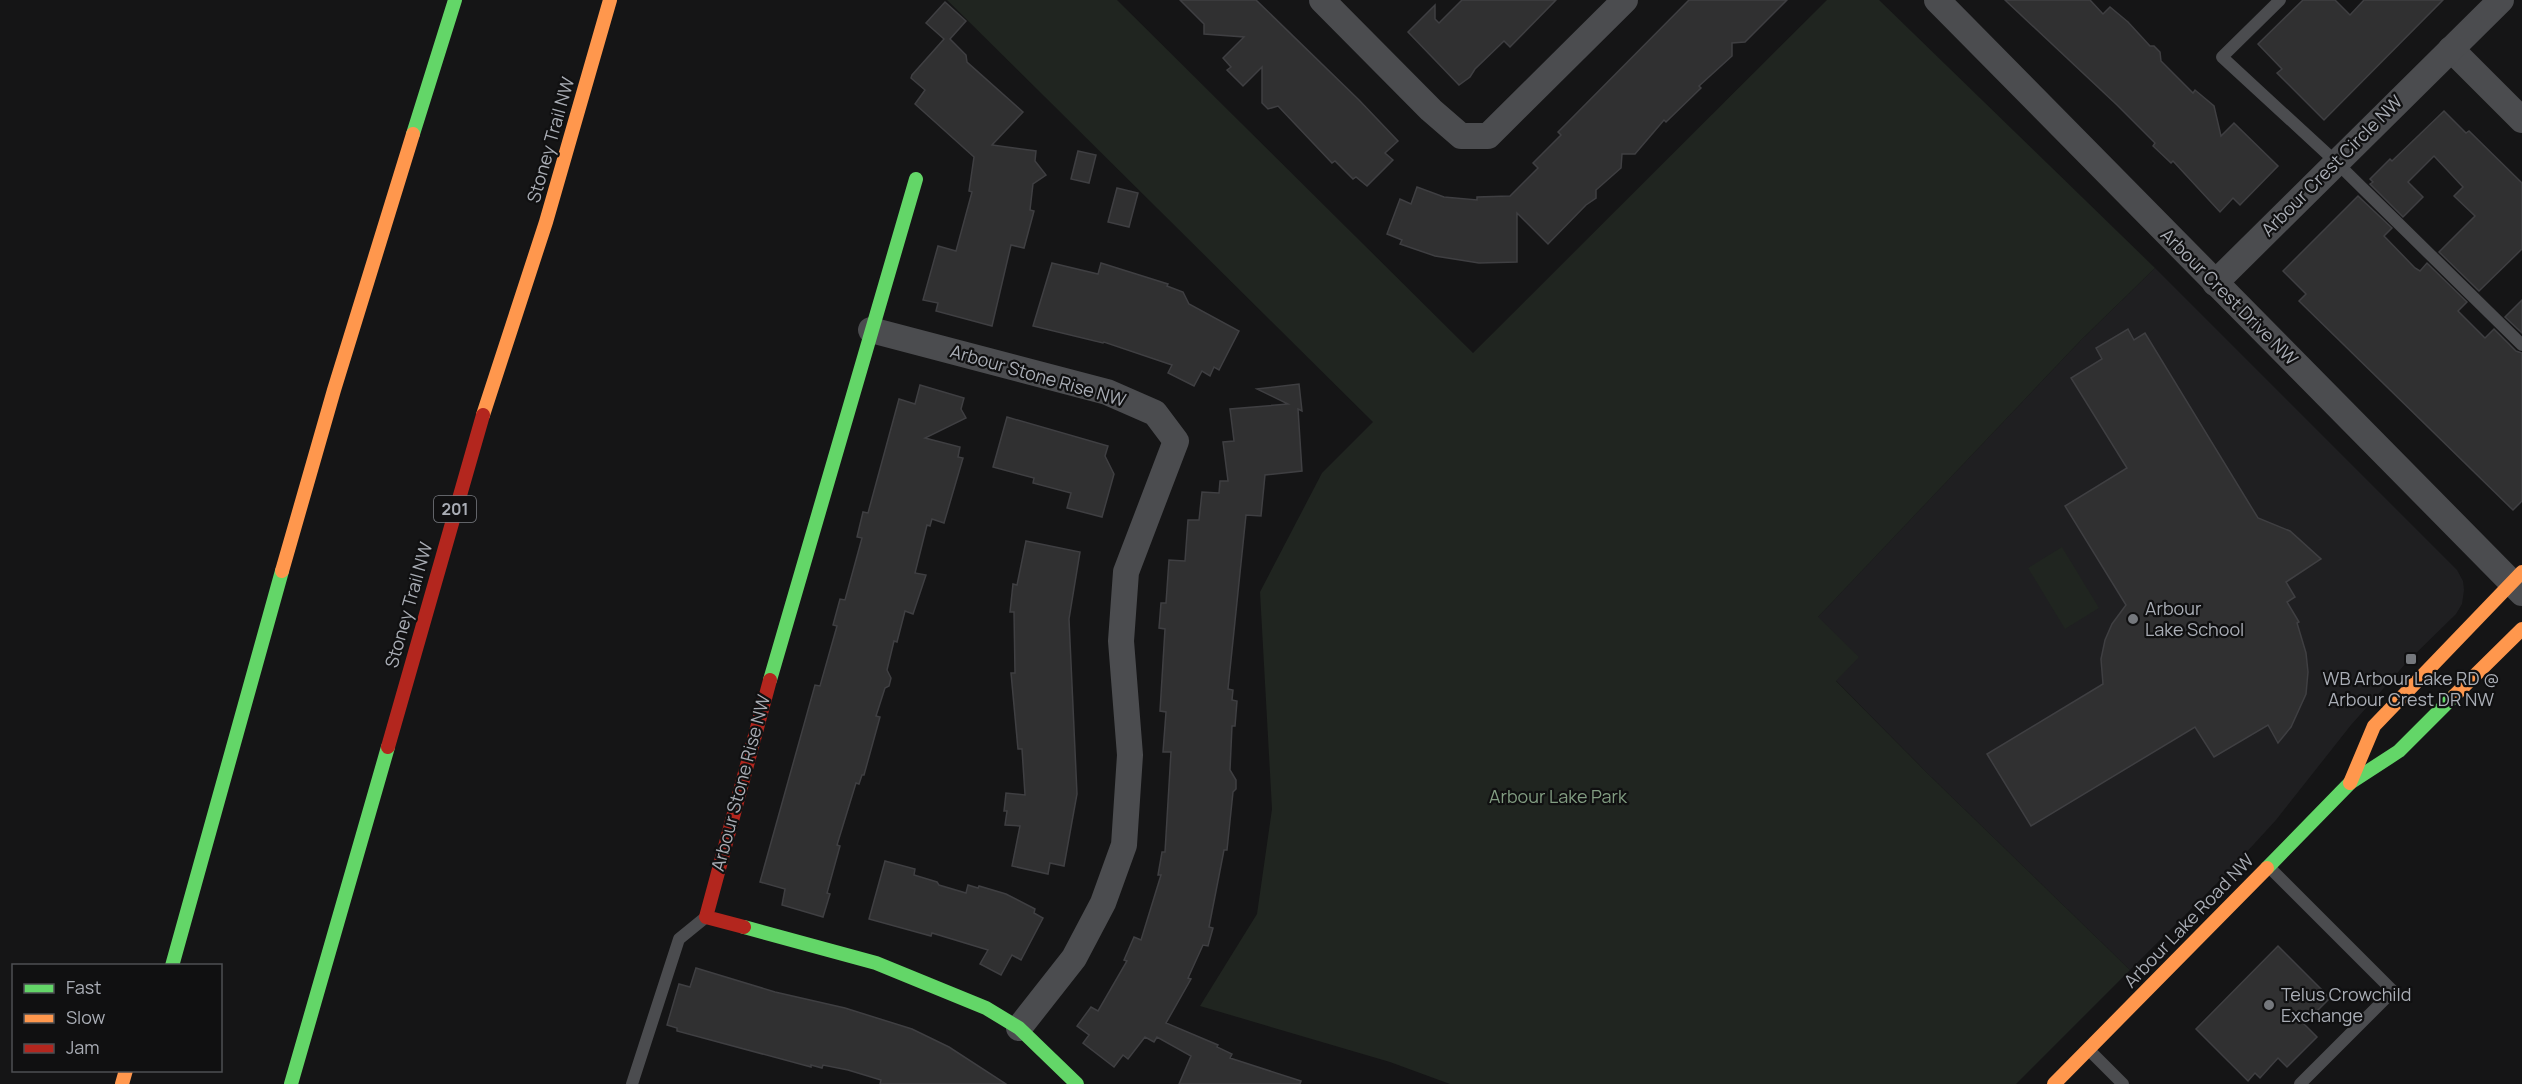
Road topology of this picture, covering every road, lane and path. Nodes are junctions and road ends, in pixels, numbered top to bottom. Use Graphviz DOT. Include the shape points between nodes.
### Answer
graph roads {
  1 [pos="455,0"];
  2 [pos="610,0"];
  3 [pos="1322,0"];
  4 [pos="1625,0"];
  5 [pos="1937,0"];
  6 [pos="2280,0"];
  7 [pos="2501,0"];
  8 [pos="2451,49"];
  9 [pos="2522,120"];
  10 [pos="2336,162"];
  11 [pos="916,179"];
  12 [pos="2215,283"];
  13 [pos="871,330"];
  14 [pos="2522,345"];
  15 [pos="2519,582"];
  16 [pos="2522,629"];
  17 [pos="2350,783"];
  18 [pos="2269,866"];
  19 [pos="706,917"];
  20 [pos="181,934"];
  21 [pos="166,964"];
  22 [pos="173,964"];
  23 [pos="309,1022"];
  24 [pos="1019,1028"];
  25 [pos="2088,1049"];
  26 [pos="313,1063"];
  27 [pos="291,1084"];
  28 [pos="632,1084"];
  29 [pos="1077,1084"];
  30 [pos="2054,1084"];
  31 [pos="2123,1084"];
  32 [pos="2300,1084"];
  1 -- 20 [label="main road" via="334,390"];
  2 -- 23 [label="main road, Stoney Trail NW / 201" via="546,222 479,428"];
  3 -- 4 [label="street" via="1461,136 1488,136"];
  5 -- 12 [label="street, Arbour Crest Drive NW"];
  6 -- 10 [label="lane" via="2222,57"];
  7 -- 8 [label="street, Arbour Crest Circle NW"];
  8 -- 9 [label="street"];
  8 -- 10 [label="street, Arbour Crest Circle NW"];
  10 -- 12 [label="street, Arbour Crest Circle NW"];
  10 -- 14 [label="lane"];
  11 -- 13 [label="main road, Arbour Stone Rise NW"];
  12 -- 15 [label="street, Arbour Crest Drive NW"];
  13 -- 19 [label="main road, Arbour Stone Rise NW" via="782,633"];
  13 -- 24 [label="street, Arbour Stone Rise NW" via="1107,392 1155,413 1176,441 1126,572 1121,641 1130,755 1124,845 1103,903 1074,958"];
  15 -- 17 [label="main road, Arbour Lake Road NW" via="2374,726"];
  16 -- 17 [label="main road, Arbour Lake Road NW" via="2398,751"];
  17 -- 18 [label="main road, Arbour Lake Road NW"];
  18 -- 25 [label="main road, Arbour Lake Road NW"];
  18 -- 32 [label="lane" via="2394,991"];
  19 -- 24 [label="main road" via="876,963 986,1008"];
  19 -- 28 [label="lane" via="678,939"];
  20 -- 21 [label="main road"];
  20 -- 22 [label="main road"];
  23 -- 26 [label="main road"];
  23 -- 27 [label="main road, Stoney Trail NW / 201"];
  24 -- 29 [label="main road"];
  25 -- 30 [label="main road, Arbour Lake Road NW"];
  25 -- 31 [label="lane"];
}
